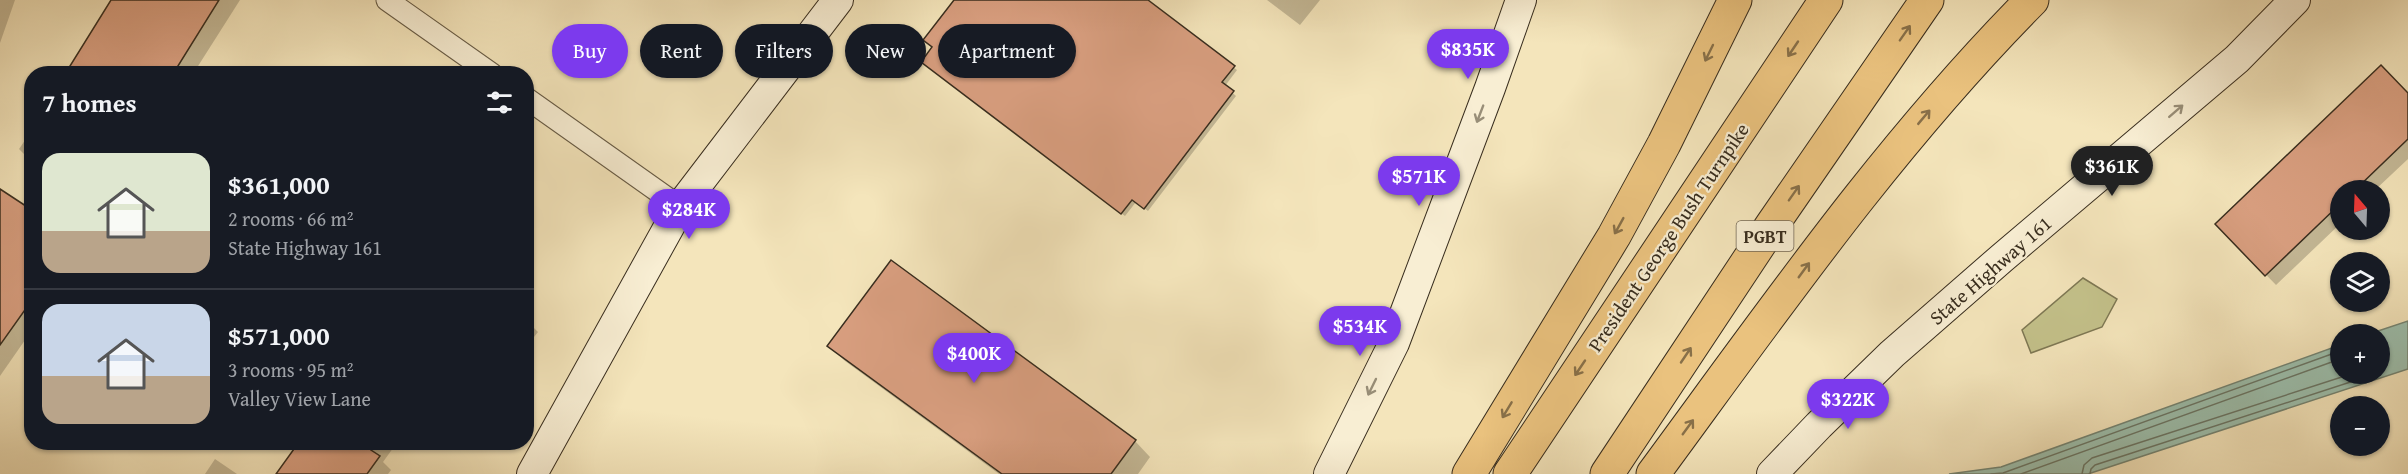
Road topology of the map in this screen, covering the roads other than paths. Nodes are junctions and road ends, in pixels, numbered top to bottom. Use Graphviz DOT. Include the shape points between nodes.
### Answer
graph roads {
  1 [pos="387,0"];
  2 [pos="838,0"];
  3 [pos="1521,0"];
  4 [pos="1735,0"];
  5 [pos="1826,0"];
  6 [pos="1927,0"];
  7 [pos="2032,0"];
  8 [pos="2295,0"];
  9 [pos="481,66"];
  10 [pos="534,104"];
  11 [pos="680,207"];
  12 [pos="532,474"];
  13 [pos="1329,474"];
  14 [pos="1469,474"];
  15 [pos="1510,474"];
  16 [pos="1607,474"];
  17 [pos="1653,474"];
  18 [pos="1772,474"];
  1 -- 9 [label="street"];
  2 -- 11 [label="main road"];
  3 -- 13 [label="main road, one-way" via="1394,343"];
  4 -- 14 [label="highway, one-way" via="1614,236"];
  5 -- 15 [label="highway, President George Bush Turnpike, one-way"];
  16 -- 6 [label="highway, PGBT, one-way"];
  17 -- 7 [label="highway, one-way" via="1816,252 1892,156"];
  18 -- 8 [label="main road, State Highway 161, one-way" via="1892,354 2237,59"];
  10 -- 11 [label="street"];
  11 -- 12 [label="main road"];
}
